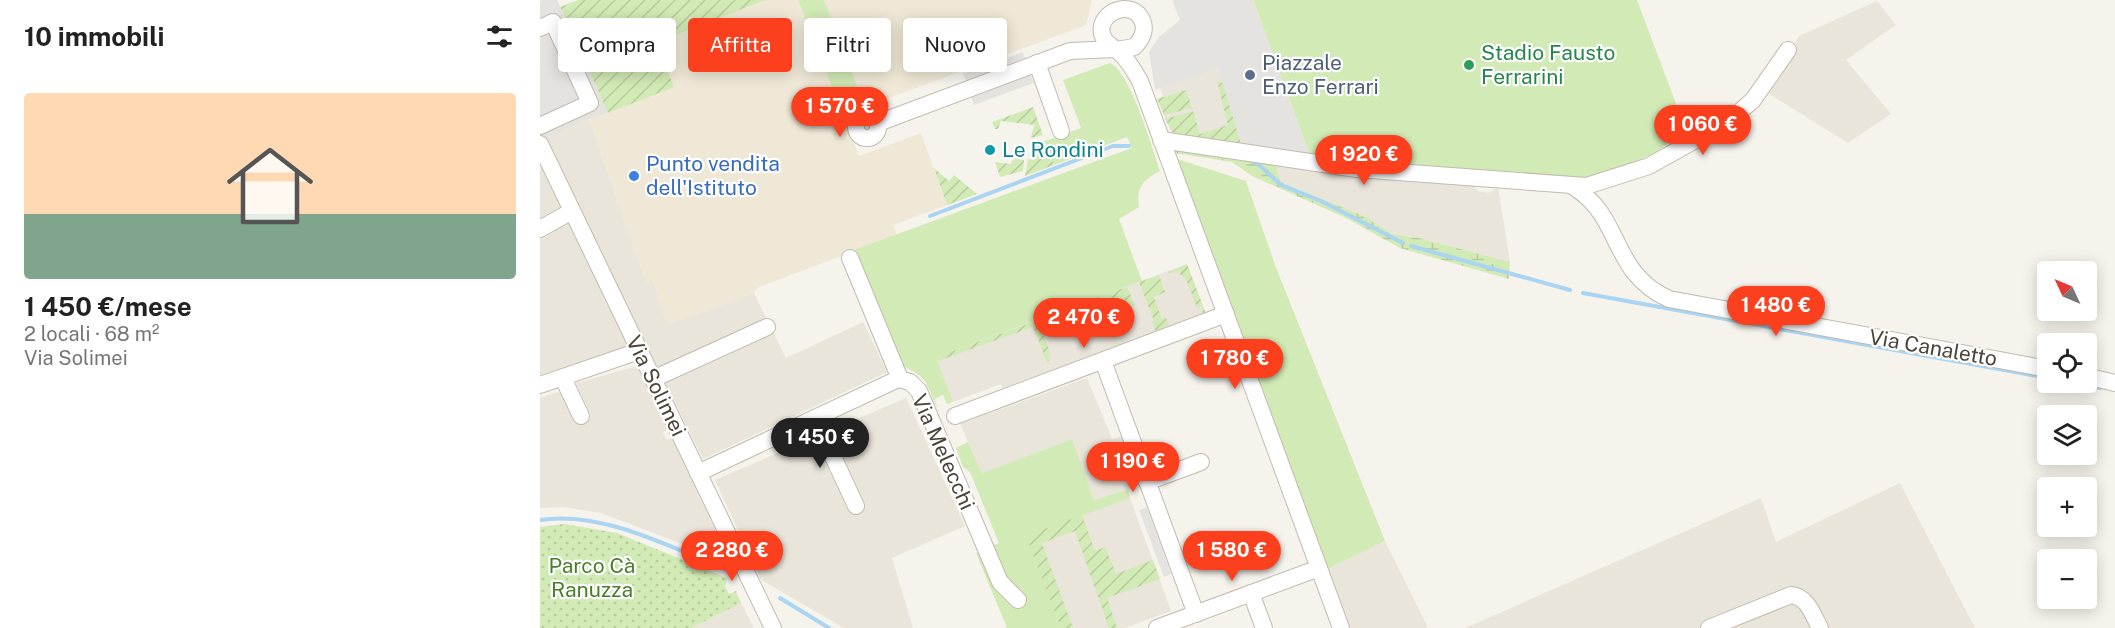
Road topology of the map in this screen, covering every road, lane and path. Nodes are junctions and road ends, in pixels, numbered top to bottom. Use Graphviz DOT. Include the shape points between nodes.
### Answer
graph roads {
  1 [pos="1124,4"];
  2 [pos="1105,14"];
  3 [pos="540,28"];
  4 [pos="1140,41"];
  5 [pos="1116,50"];
  6 [pos="1788,50"];
  7 [pos="1070,51"];
  8 [pos="1037,63"];
  9 [pos="1140,81"];
  10 [pos="878,123"];
  11 [pos="540,126"];
  12 [pos="1061,131"];
  13 [pos="1161,140"];
  14 [pos="540,144"];
  15 [pos="1572,186"];
  16 [pos="572,211"];
  17 [pos="540,229"];
  18 [pos="850,258"];
  19 [pos="1226,314"];
  20 [pos="766,327"];
  21 [pos="639,351"];
  22 [pos="1102,361"];
  23 [pos="2037,367"];
  24 [pos="563,378"];
  25 [pos="653,379"];
  26 [pos="900,379"];
  27 [pos="2097,379"];
  28 [pos="2115,383"];
  29 [pos="540,386"];
  30 [pos="581,416"];
  31 [pos="955,416"];
  32 [pos="815,418"];
  33 [pos="1201,462"];
  34 [pos="698,473"];
  35 [pos="1147,482"];
  36 [pos="856,506"];
  37 [pos="1319,568"];
  38 [pos="1251,593"];
  39 [pos="1018,600"];
  40 [pos="1196,614"];
  41 [pos="772,628"];
  42 [pos="1157,628"];
  43 [pos="1264,628"];
  44 [pos="1341,628"];
  45 [pos="1709,628"];
  46 [pos="1820,628"];
  1 -- 2 [label="street"];
  1 -- 4 [label="street" via="1143,21"];
  2 -- 5 [label="street" via="1105,40"];
  2 -- 7 [label="street"];
  3 -- 11 [label="street" via="553,22 590,103"];
  4 -- 5 [label="street" via="1129,50"];
  4 -- 9 [label="street"];
  5 -- 7 [label="street"];
  5 -- 9 [label="street"];
  6 -- 15 [label="street" via="1753,100 1715,130 1650,166 1601,183"];
  7 -- 8 [label="street"];
  8 -- 10 [label="street"];
  8 -- 12 [label="street"];
  9 -- 13 [label="street"];
  13 -- 15 [label="street" via="1358,169"];
  13 -- 19 [label="street"];
  14 -- 16 [label="street, Via Solimei"];
  15 -- 23 [label="street, Via Canaletto" via="1600,209 1630,270 1647,287 1669,299"];
  16 -- 17 [label="street"];
  16 -- 21 [label="street, Via Solimei"];
  18 -- 26 [label="street"];
  19 -- 22 [label="street"];
  19 -- 37 [label="street"];
  20 -- 25 [label="street"];
  21 -- 24 [label="street"];
  21 -- 25 [label="street, Via Solimei"];
  22 -- 31 [label="street"];
  22 -- 35 [label="street"];
  24 -- 29 [label="street"];
  24 -- 30 [label="street"];
  25 -- 34 [label="street, Via Solimei"];
  26 -- 32 [label="street, Via Melecchi"];
  26 -- 39 [label="street, Via Melecchi" via="919,391 1000,582"];
  27 -- 28 [label="street"];
  32 -- 34 [label="street, Via Melecchi"];
  32 -- 36 [label="street"];
  33 -- 35 [label="street"];
  34 -- 41 [label="street, Via Solimei"];
  35 -- 40 [label="street"];
  37 -- 38 [label="street"];
  37 -- 44 [label="street"];
  38 -- 40 [label="street"];
  38 -- 43 [label="street"];
  40 -- 42 [label="street"];
  45 -- 46 [label="street" via="1791,595 1801,598"];
}
